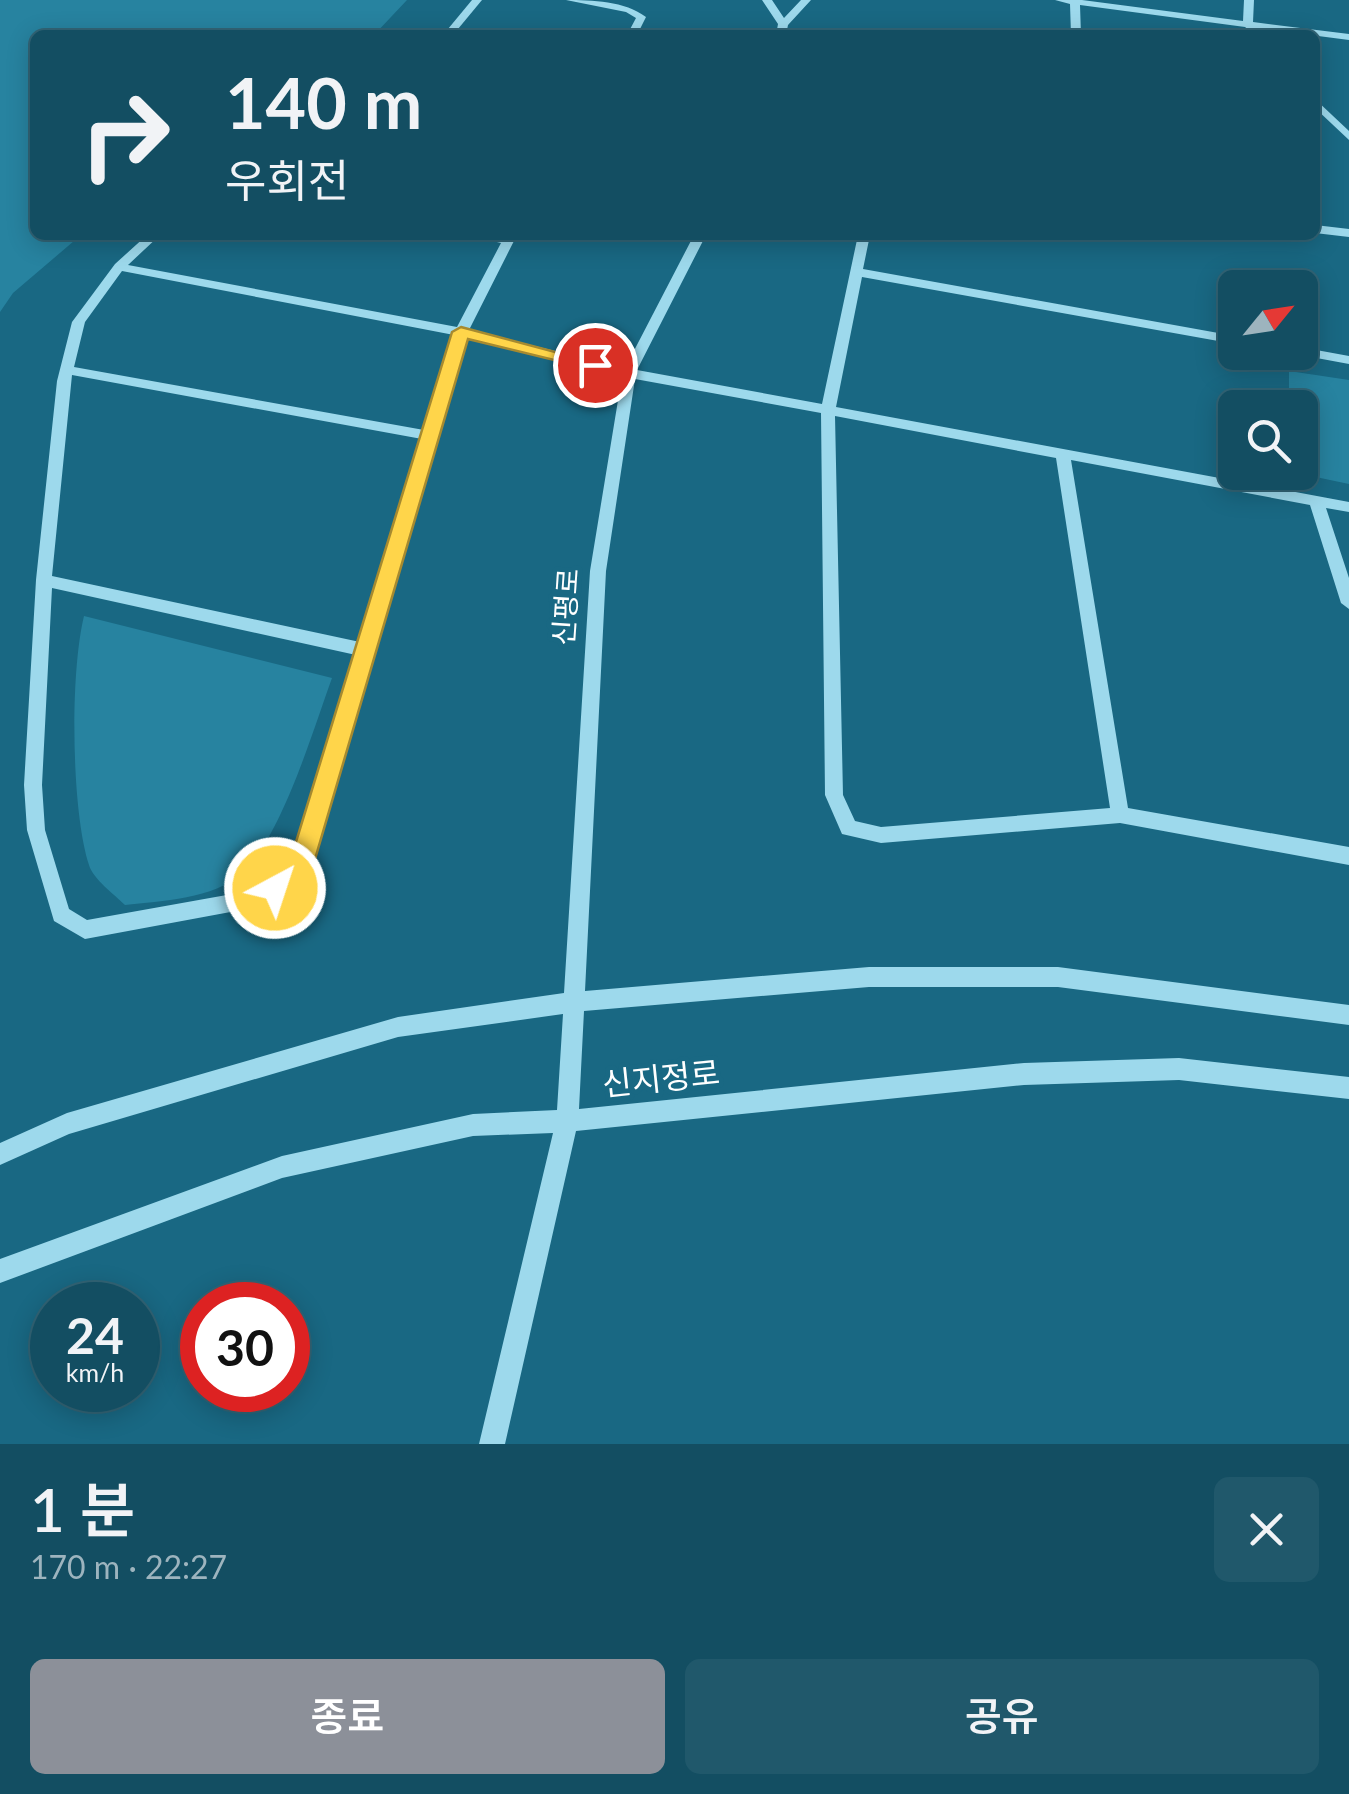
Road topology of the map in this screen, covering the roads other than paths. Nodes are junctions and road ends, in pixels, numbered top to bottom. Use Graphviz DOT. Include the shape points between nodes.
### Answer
graph roads {
  1 [pos="477,0"];
  2 [pos="572,0"];
  3 [pos="767,0"];
  4 [pos="806,0"];
  5 [pos="1060,0"];
  6 [pos="1249,0"];
  7 [pos="1075,1"];
  8 [pos="1248,24"];
  9 [pos="452,30"];
  10 [pos="634,30"];
  11 [pos="782,30"];
  12 [pos="1076,30"];
  13 [pos="1253,30"];
  14 [pos="1298,30"];
  15 [pos="1320,33"];
  16 [pos="1349,36"];
  17 [pos="1320,110"];
  18 [pos="1349,137"];
  19 [pos="1320,230"];
  20 [pos="1348,235"];
  21 [pos="149,240"];
  22 [pos="509,240"];
  23 [pos="697,240"];
  24 [pos="863,240"];
  25 [pos="120,268"];
  26 [pos="857,272"];
  27 [pos="461,332"];
  28 [pos="1218,337"];
  29 [pos="1318,355"];
  30 [pos="1349,360"];
  31 [pos="67,370"];
  32 [pos="629,373"];
  33 [pos="828,410"];
  34 [pos="430,436"];
  35 [pos="1063,454"];
  36 [pos="1316,501"];
  37 [pos="1349,507"];
  38 [pos="44,580"];
  39 [pos="1349,603"];
  40 [pos="365,650"];
  41 [pos="1120,815"];
  42 [pos="1349,856"];
  43 [pos="574,1002"];
  44 [pos="1349,1014"];
  45 [pos="1349,1088"];
  46 [pos="566,1121"];
  47 [pos="0,1154"];
  48 [pos="0,1271"];
  49 [pos="492,1444"];
  1 -- 9 [label="street"];
  2 -- 10 [label="street" via="629,10 641,17"];
  3 -- 11 [label="street"];
  4 -- 11 [label="street"];
  5 -- 7 [label="street"];
  6 -- 8 [label="street"];
  7 -- 8 [label="street"];
  7 -- 12 [label="street"];
  8 -- 13 [label="street"];
  8 -- 14 [label="street"];
  15 -- 16 [label="street"];
  17 -- 18 [label="street"];
  19 -- 20 [label="street"];
  21 -- 25 [label="street"];
  22 -- 27 [label="street"];
  23 -- 32 [label="street, 신평로"];
  24 -- 26 [label="street"];
  25 -- 27 [label="street"];
  25 -- 31 [label="street" via="80,322"];
  26 -- 28 [label="street"];
  26 -- 33 [label="street"];
  27 -- 32 [label="street"];
  27 -- 34 [label="street"];
  29 -- 30 [label="street"];
  31 -- 34 [label="street"];
  31 -- 38 [label="street"];
  32 -- 33 [label="street"];
  32 -- 43 [label="street, 신평로" via="598,571"];
  33 -- 35 [label="street"];
  33 -- 41 [label="street" via="834,795 849,828 881,834"];
  34 -- 40 [label="street"];
  35 -- 36 [label="street"];
  35 -- 41 [label="street"];
  36 -- 37 [label="street"];
  36 -- 39 [label="street"];
  38 -- 40 [label="street"];
  38 -- 40 [label="street" via="36,830 62,915 85,930 252,899 298,876"];
  41 -- 42 [label="street"];
  43 -- 44 [label="street" via="869,978 1058,977"];
  43 -- 46 [label="street, 신평로"];
  43 -- 47 [label="street" via="398,1027 67,1124"];
  45 -- 46 [label="street, 신지정로" via="1180,1069 1024,1074"];
  46 -- 48 [label="street, 신지정로" via="474,1125 282,1167"];
  46 -- 49 [label="street"];
}
